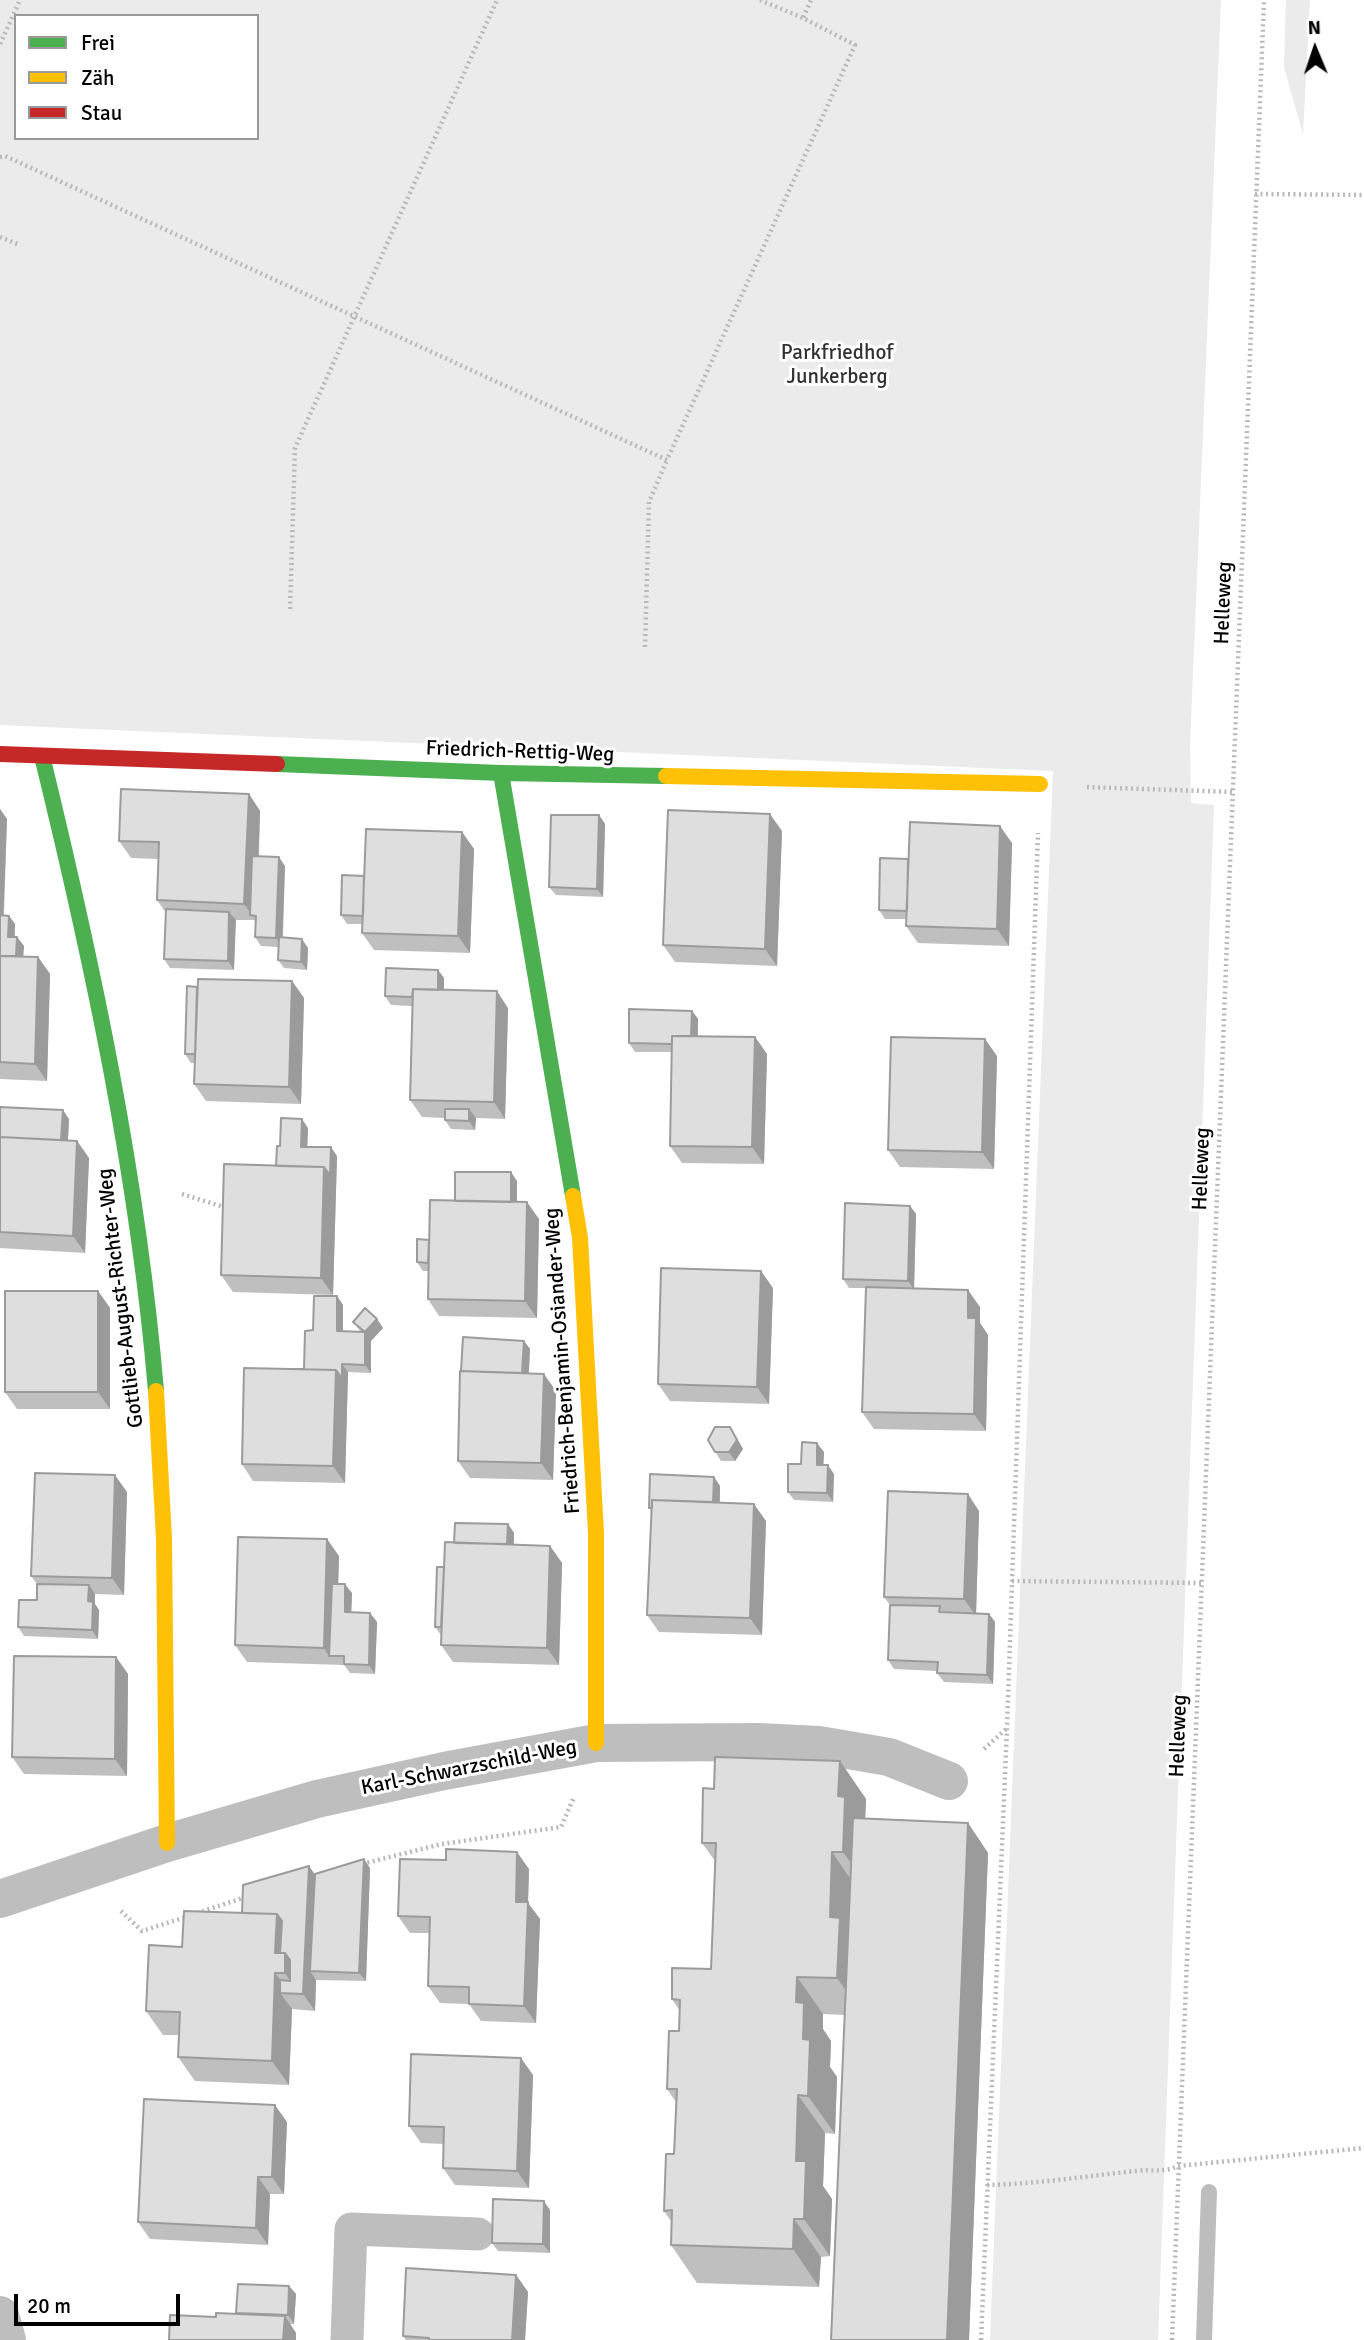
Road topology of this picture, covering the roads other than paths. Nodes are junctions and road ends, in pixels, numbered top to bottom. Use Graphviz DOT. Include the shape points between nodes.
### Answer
graph roads {
  1 [pos="0,754"];
  2 [pos="42,756"];
  3 [pos="501,773"];
  4 [pos="1040,785"];
  5 [pos="596,1743"];
  6 [pos="949,1781"];
  7 [pos="167,1843"];
  8 [pos="0,1899"];
  9 [pos="478,2234"];
  10 [pos="0,2315"];
  11 [pos="7,2340"];
  12 [pos="347,2340"];
  1 -- 2 [label="street, Friedrich-Rettig-Weg"];
  2 -- 3 [label="street, Friedrich-Rettig-Weg"];
  2 -- 7 [label="street, Gottlieb-August-Richter-Weg" via="92,970 133,1198 153,1358 165,1538"];
  3 -- 4 [label="street, Friedrich-Rettig-Weg"];
  3 -- 5 [label="street, Friedrich-Benjamin-Osiander-Weg" via="580,1238 596,1533"];
  5 -- 6 [label="street, Karl-Schwarzschild-Weg" via="819,1745 889,1757"];
  5 -- 7 [label="street, Karl-Schwarzschild-Weg" via="317,1799"];
  7 -- 8 [label="street, Karl-Schwarzschild-Weg"];
  9 -- 12 [label="lane" via="351,2229"];
  10 -- 11 [label="street"];
}
